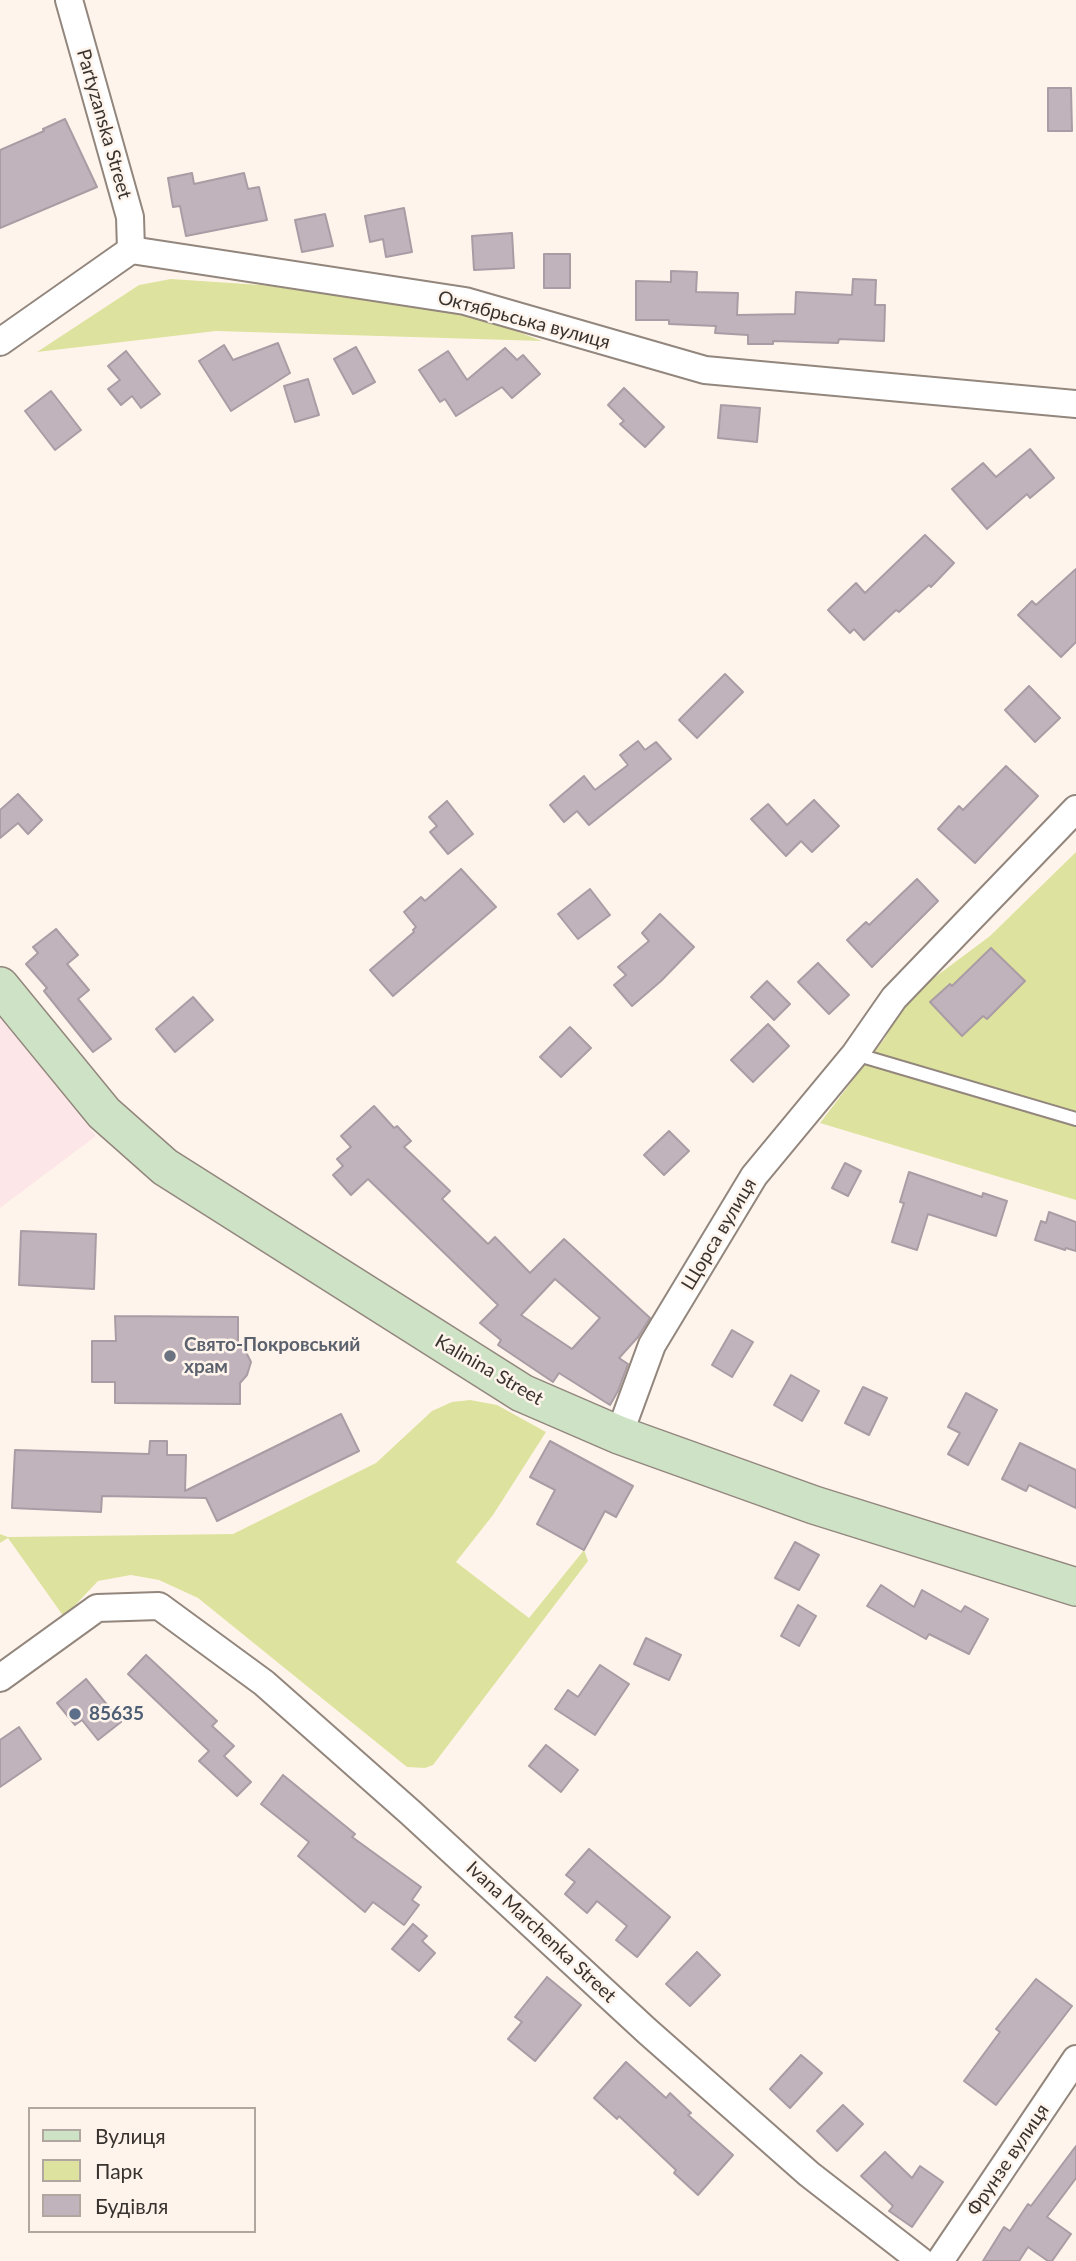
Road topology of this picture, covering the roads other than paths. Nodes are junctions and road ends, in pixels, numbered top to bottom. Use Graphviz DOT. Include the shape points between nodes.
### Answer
graph roads {
  1 [pos="69,0"];
  2 [pos="131,250"];
  3 [pos="0,342"];
  4 [pos="1076,404"];
  5 [pos="1076,809"];
  6 [pos="0,986"];
  7 [pos="855,1054"];
  8 [pos="1076,1119"];
  9 [pos="620,1435"];
  10 [pos="1076,1587"];
  11 [pos="0,1678"];
  12 [pos="1076,2059"];
  13 [pos="921,2261"];
  14 [pos="940,2261"];
  1 -- 2 [label="street, Partyzanska Street" via="130,217"];
  2 -- 3 [label="street"];
  2 -- 4 [label="street, Октябрьська вулиця" via="465,301 705,370"];
  5 -- 7 [label="street, Щорса вулиця" via="894,998"];
  6 -- 9 [label="street, Kalinina Street" via="104,1113 165,1167 522,1393"];
  7 -- 8 [label="lane"];
  7 -- 9 [label="street, Щорса вулиця" via="754,1176 652,1345"];
  9 -- 10 [label="street, Kalinina Street" via="814,1505"];
  11 -- 13 [label="street, Ivana Marchenka Street" via="97,1608 159,1606 264,1683 809,2174"];
  12 -- 14 [label="street, Фрунзе вулиця"];
}
